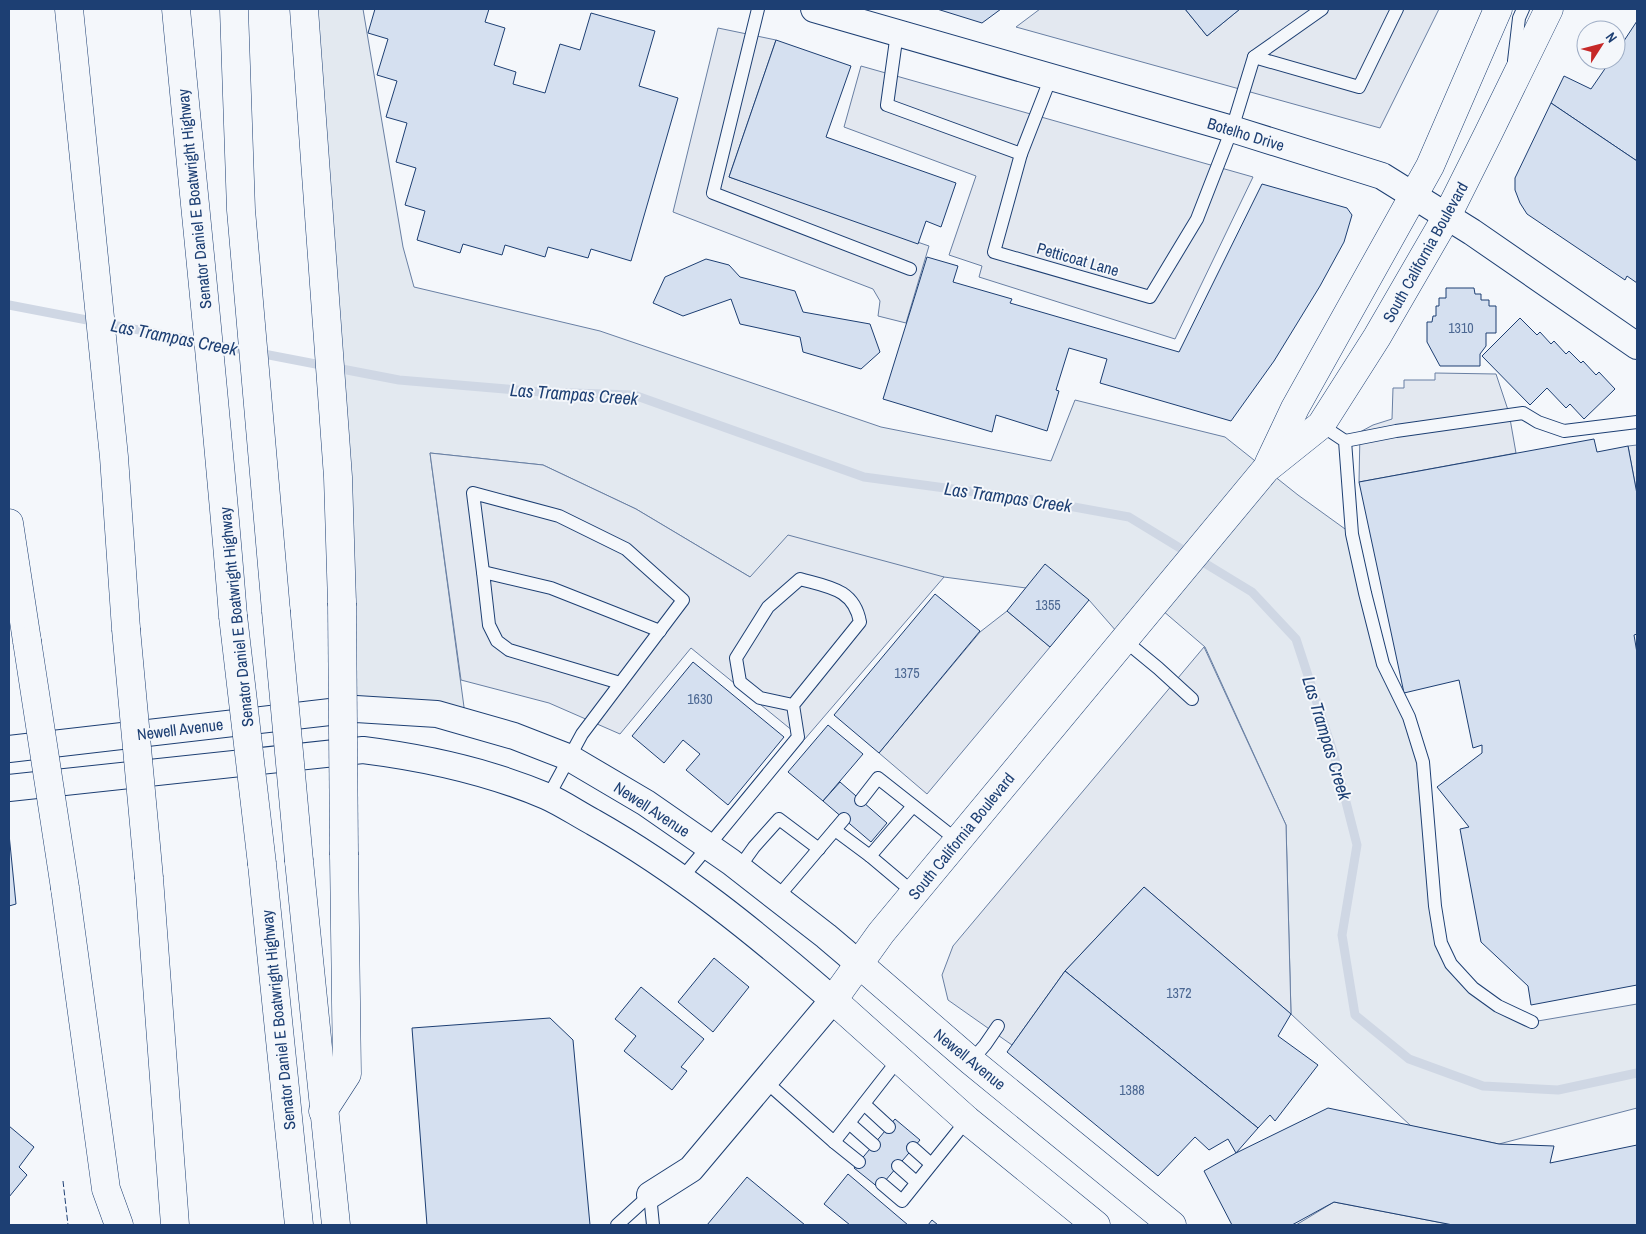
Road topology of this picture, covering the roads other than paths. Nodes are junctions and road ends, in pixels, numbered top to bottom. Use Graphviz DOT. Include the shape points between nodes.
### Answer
graph roads {
  1 [pos="69,9"];
  2 [pos="176,9"];
  3 [pos="234,9"];
  4 [pos="304,9"];
  5 [pos="758,9"];
  6 [pos="814,9"];
  7 [pos="1322,9"];
  8 [pos="1396,9"];
  9 [pos="1498,9"];
  10 [pos="1524,9"];
  11 [pos="1549,9"];
  12 [pos="897,33"];
  13 [pos="1254,57"];
  14 [pos="1051,77"];
  15 [pos="1512,86"];
  16 [pos="1232,130"];
  17 [pos="1022,154"];
  18 [pos="1414,195"];
  19 [pos="1447,216"];
  20 [pos="910,270"];
  21 [pos="1637,346"];
  22 [pos="1637,422"];
  23 [pos="1321,425"];
  24 [pos="1345,440"];
  25 [pos="1266,469"];
  26 [pos="9,522"];
  27 [pos="483,572"];
  28 [pos="660,631"];
  29 [pos="1124,640"];
  30 [pos="620,683"];
  31 [pos="1192,699"];
  32 [pos="793,704"];
  33 [pos="136,734"];
  34 [pos="9,749"];
  35 [pos="568,757"];
  36 [pos="9,788"];
  37 [pos="548,797"];
  38 [pos="861,800"];
  39 [pos="913,806"];
  40 [pos="844,819"];
  41 [pos="835,830"];
  42 [pos="958,841"];
  43 [pos="708,847"];
  44 [pos="819,849"];
  45 [pos="870,856"];
  46 [pos="739,868"];
  47 [pos="682,878"];
  48 [pos="914,893"];
  49 [pos="777,898"];
  50 [pos="859,964"];
  51 [pos="833,1000"];
  52 [pos="1532,1022"];
  53 [pos="998,1026"];
  54 [pos="898,1060"];
  55 [pos="971,1061"];
  56 [pos="766,1081"];
  57 [pos="864,1104"];
  58 [pos="323,1111"];
  59 [pos="966,1120"];
  60 [pos="849,1123"];
  61 [pos="889,1127"];
  62 [pos="834,1142"];
  63 [pos="874,1145"];
  64 [pos="913,1148"];
  65 [pos="859,1162"];
  66 [pos="931,1164"];
  67 [pos="898,1166"];
  68 [pos="916,1182"];
  69 [pos="882,1184"];
  70 [pos="650,1195"];
  71 [pos="119,1225"];
  72 [pos="175,1225"];
  73 [pos="299,1225"];
  74 [pos="336,1225"];
  75 [pos="617,1225"];
  76 [pos="653,1225"];
  77 [pos="1096,1225"];
  78 [pos="1172,1225"];
  1 -- 33 [label="main road, bridge" via="114,457"];
  2 -- 73 [label="main road, Senator Daniel E Boatwright Highway, bridge" via="233,616"];
  3 -- 58 [label="main road, bridge" via="240,210"];
  4 -- 58 [label="main road, bridge" via="338,478 342,603 347,1074"];
  5 -- 20 [label="lane" via="713,193"];
  6 -- 12 [label="street, Botelho Drive"];
  7 -- 13 [label="lane"];
  8 -- 13 [label="lane" via="1359,87"];
  9 -- 18 [label="main road, South California Boulevard" via="1430,166"];
  10 -- 15 [label="lane" via="1519,18"];
  11 -- 15 [label="main road, South California Boulevard"];
  12 -- 14 [label="street, Botelho Drive"];
  12 -- 17 [label="lane" via="887,105"];
  13 -- 16 [label="lane"];
  14 -- 16 [label="street, Botelho Drive"];
  14 -- 17 [label="lane, Petticoat Lane"];
  15 -- 19 [label="main road, South California Boulevard"];
  16 -- 17 [label="lane, Petticoat Lane" via="1197,219 1150,297 994,252"];
  16 -- 18 [label="street, Botelho Drive" via="1382,176"];
  18 -- 19 [label="street, Botelho Drive"];
  18 -- 25 [label="main road, South California Boulevard" via="1295,408"];
  19 -- 21 [label="street, Botelho Drive"];
  19 -- 23 [label="main road, South California Boulevard" via="1377,337"];
  22 -- 24 [label="lane" via="1564,431 1523,413"];
  23 -- 24 [label="lane"];
  23 -- 25 [label="main road, South California Boulevard"];
  24 -- 52 [label="lane" via="1352,534 1365,593 1383,664 1409,717 1423,762 1441,943 1451,964 1473,988 1498,1006"];
  25 -- 29 [label="main road, South California Boulevard"];
  26 -- 71 [label="main road, bridge" via="65,888 106,1189"];
  27 -- 28 [label="lane" via="551,588"];
  27 -- 28 [label="lane" via="473,492 559,516 626,548 683,600"];
  27 -- 30 [label="lane" via="489,625 497,641 509,650"];
  28 -- 30 [label="lane"];
  29 -- 31 [label="lane"];
  29 -- 42 [label="main road, South California Boulevard"];
  30 -- 35 [label="lane"];
  32 -- 32 [label="lane" via="860,622 858,608 838,589 800,579 768,607 736,658 740,682 760,698"];
  32 -- 43 [label="lane" via="798,737"];
  33 -- 34 [label="street, Newell Avenue"];
  33 -- 35 [label="street, Newell Avenue" via="356,709 437,714 514,736"];
  33 -- 72 [label="main road, bridge"];
  35 -- 37 [label="lane"];
  35 -- 43 [label="street, Newell Avenue" via="646,802"];
  36 -- 37 [label="street" via="363,750 479,771"];
  37 -- 47 [label="street" via="625,840"];
  38 -- 39 [label="lane" via="878,778"];
  39 -- 42 [label="lane"];
  39 -- 45 [label="lane"];
  40 -- 41 [label="lane"];
  41 -- 44 [label="lane"];
  41 -- 45 [label="lane"];
  42 -- 48 [label="main road, South California Boulevard"];
  43 -- 46 [label="street, Newell Avenue"];
  43 -- 47 [label="lane"];
  44 -- 46 [label="lane" via="780,819"];
  44 -- 49 [label="lane"];
  45 -- 48 [label="lane"];
  46 -- 49 [label="street, Newell Avenue"];
  47 -- 51 [label="street"];
  48 -- 50 [label="main road, South California Boulevard"];
  49 -- 50 [label="street, Newell Avenue"];
  50 -- 51 [label="main road, South California Boulevard"];
  50 -- 55 [label="main road, Newell Avenue"];
  51 -- 54 [label="main road"];
  51 -- 56 [label="street, South California Boulevard"];
  53 -- 55 [label="lane"];
  54 -- 57 [label="lane"];
  54 -- 59 [label="main road"];
  55 -- 78 [label="main road, Newell Avenue"];
  56 -- 62 [label="lane"];
  56 -- 70 [label="street, South California Boulevard" via="691,1169"];
  57 -- 60 [label="lane"];
  57 -- 61 [label="lane"];
  58 -- 74 [label="main road"];
  59 -- 66 [label="lane"];
  59 -- 77 [label="main road"];
  60 -- 62 [label="lane"];
  60 -- 63 [label="lane"];
  62 -- 65 [label="lane"];
  64 -- 66 [label="lane"];
  66 -- 68 [label="lane"];
  67 -- 68 [label="lane"];
  68 -- 69 [label="lane" via="902,1201"];
  70 -- 75 [label="lane"];
  70 -- 76 [label="lane"];
}
